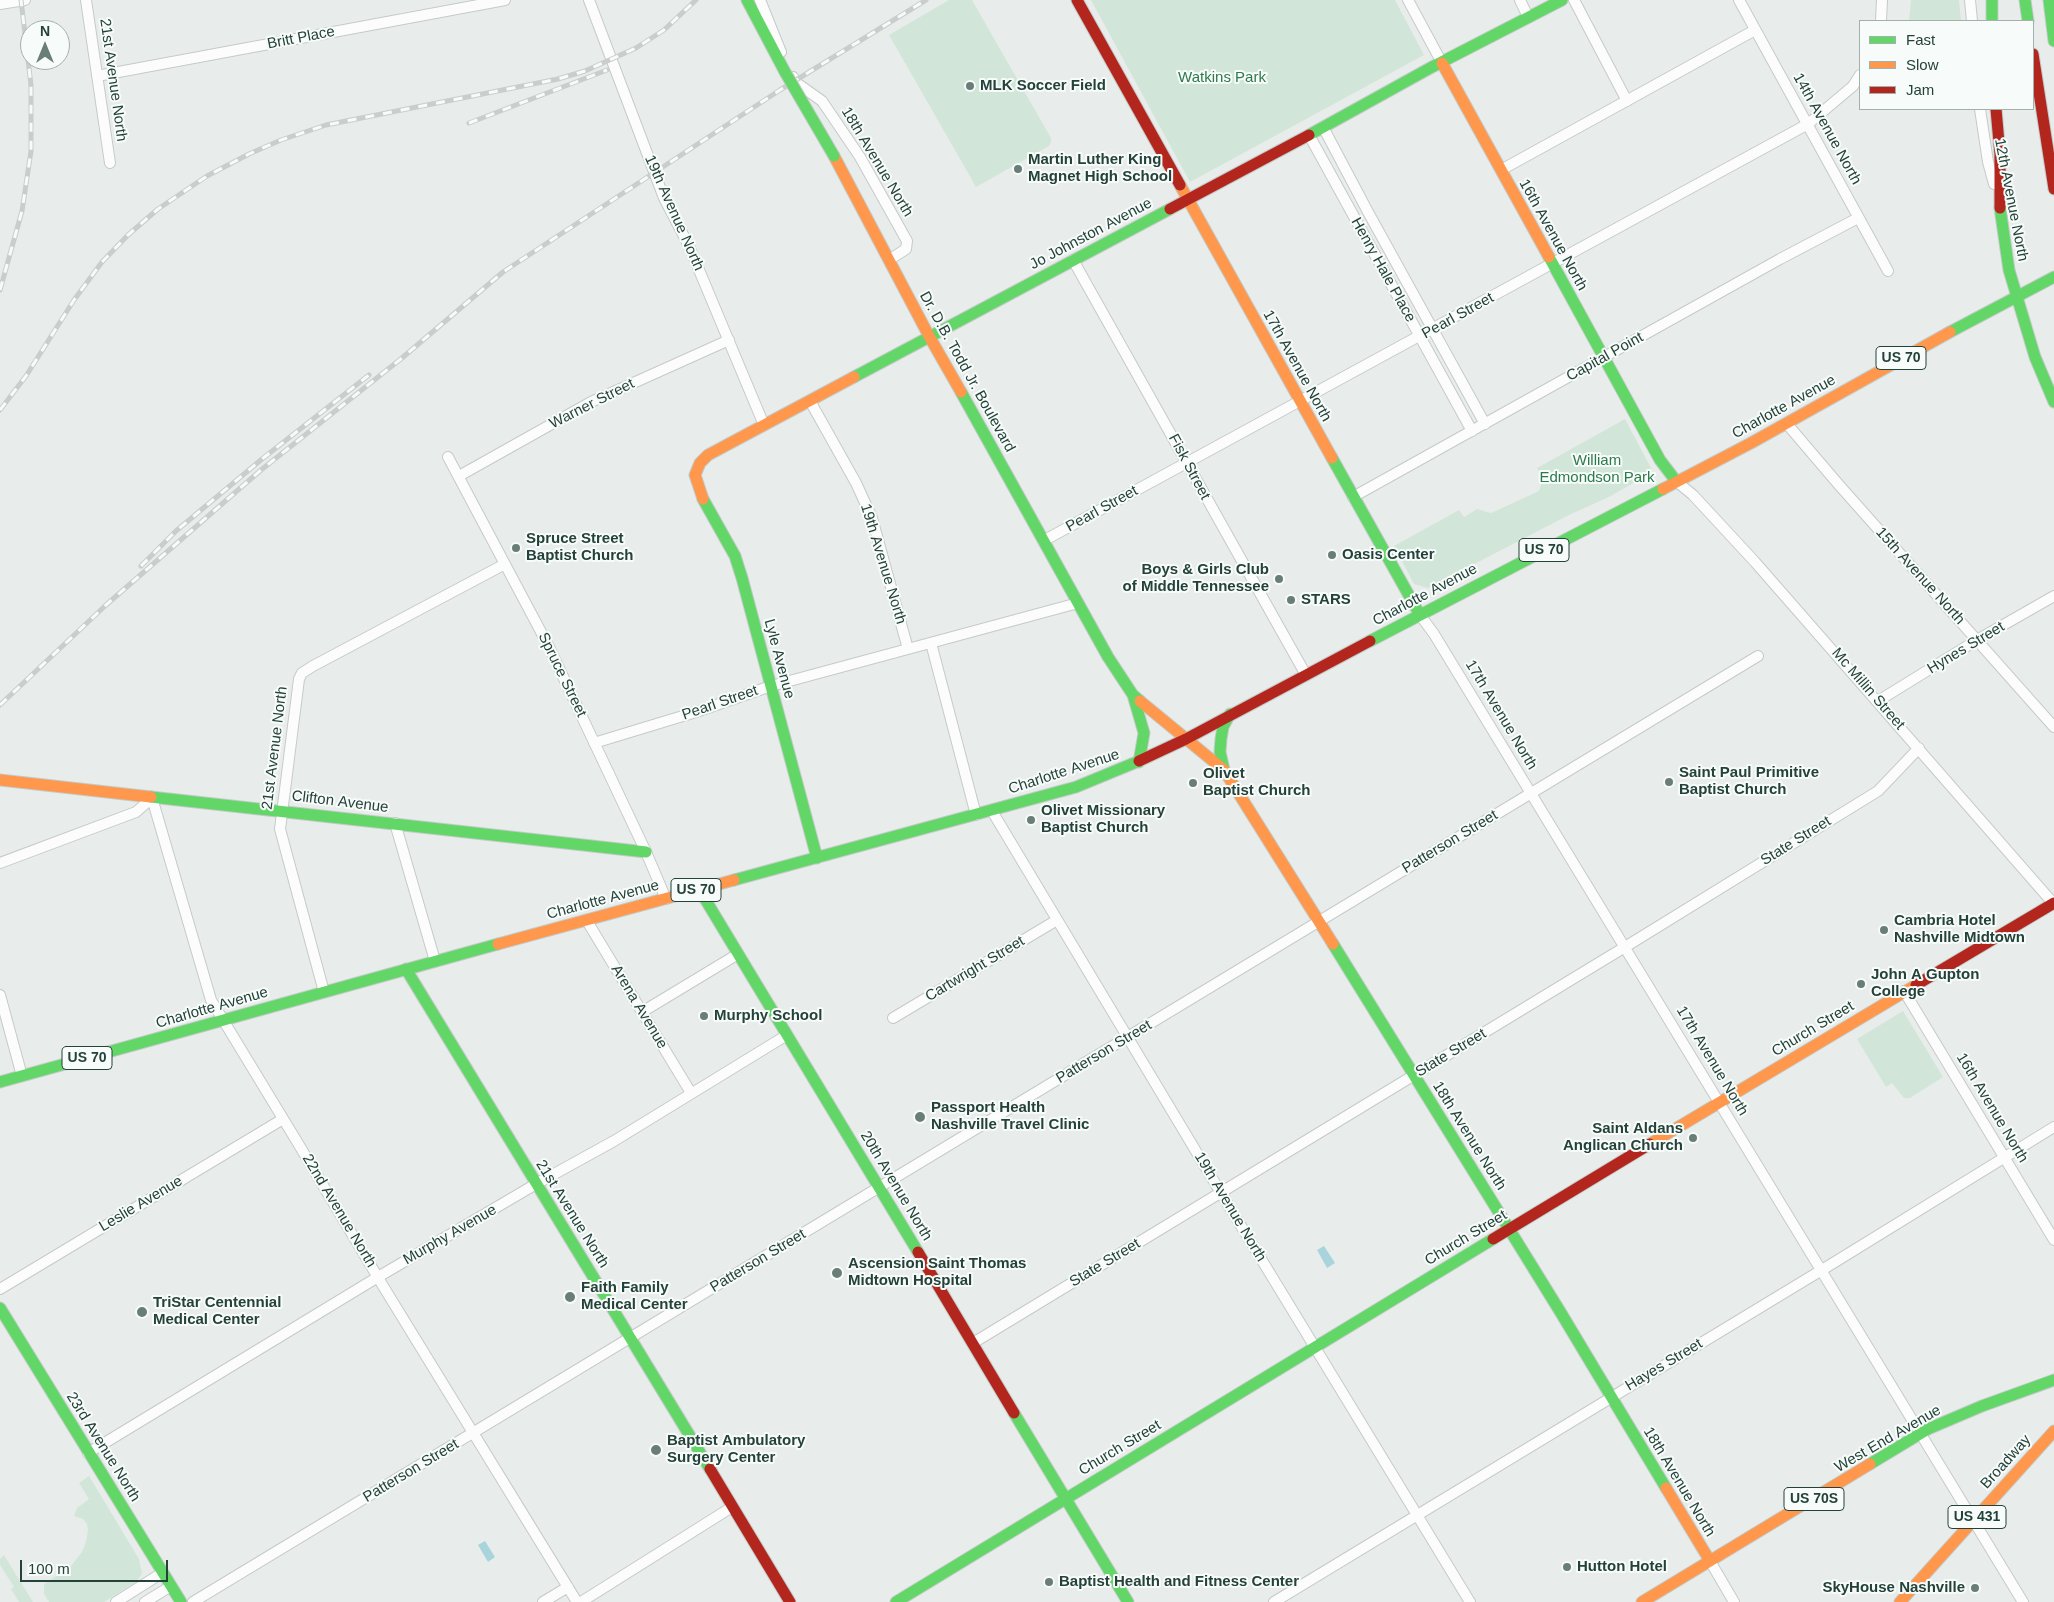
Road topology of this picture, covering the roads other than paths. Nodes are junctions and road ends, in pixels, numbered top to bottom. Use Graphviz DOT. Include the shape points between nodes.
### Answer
graph roads {
  1 [pos="25,0"];
  2 [pos="86,0"];
  3 [pos="505,0"];
  4 [pos="590,0"];
  5 [pos="746,0"];
  6 [pos="760,0"];
  7 [pos="1077,0"];
  8 [pos="1408,0"];
  9 [pos="1520,0"];
  10 [pos="1562,0"];
  11 [pos="1574,0"];
  12 [pos="1739,0"];
  13 [pos="1882,0"];
  14 [pos="1970,0"];
  15 [pos="1992,0"];
  16 [pos="2025,0"];
  17 [pos="2048,0"];
  18 [pos="0,4"];
  19 [pos="1528,17"];
  20 [pos="1881,20"];
  21 [pos="1972,20"];
  22 [pos="1992,20"];
  23 [pos="2028,20"];
  24 [pos="1755,30"];
  25 [pos="2054,41"];
  26 [pos="2034,60"];
  27 [pos="1442,63"];
  28 [pos="97,76"];
  29 [pos="1859,77"];
  30 [pos="1628,101"];
  31 [pos="1980,110"];
  32 [pos="1996,110"];
  33 [pos="1808,124"];
  34 [pos="1324,128"];
  35 [pos="1309,135"];
  36 [pos="110,163"];
  37 [pos="1501,170"];
  38 [pos="2054,189"];
  39 [pos="1187,200"];
  40 [pos="2000,208"];
  41 [pos="1858,218"];
  42 [pos="889,260"];
  43 [pos="1073,260"];
  44 [pos="1552,264"];
  45 [pos="1888,271"];
  46 [pos="2054,277"];
  47 [pos="2017,296"];
  48 [pos="1433,329"];
  49 [pos="930,336"];
  50 [pos="1419,337"];
  51 [pos="729,340"];
  52 [pos="1604,358"];
  53 [pos="810,401"];
  54 [pos="1300,402"];
  55 [pos="2054,402"];
  56 [pos="764,424"];
  57 [pos="1485,424"];
  58 [pos="1787,424"];
  59 [pos="1472,431"];
  60 [pos="448,456"];
  61 [pos="1186,462"];
  62 [pos="695,474"];
  63 [pos="459,476"];
  64 [pos="1676,481"];
  65 [pos="1353,497"];
  66 [pos="1043,540"];
  67 [pos="505,564"];
  68 [pos="2054,596"];
  69 [pos="1078,603"];
  70 [pos="1420,615"];
  71 [pos="1977,640"];
  72 [pos="931,644"];
  73 [pos="908,649"];
  74 [pos="1758,656"];
  75 [pos="1306,675"];
  76 [pos="771,686"];
  77 [pos="1133,695"];
  78 [pos="1878,701"];
  79 [pos="1230,714"];
  80 [pos="2054,727"];
  81 [pos="1186,739"];
  82 [pos="594,743"];
  83 [pos="1919,748"];
  84 [pos="1139,762"];
  85 [pos="1224,770"];
  86 [pos="0,780"];
  87 [pos="1530,793"];
  88 [pos="152,798"];
  89 [pos="282,810"];
  90 [pos="992,811"];
  91 [pos="976,815"];
  92 [pos="395,823"];
  93 [pos="646,852"];
  94 [pos="817,858"];
  95 [pos="0,863"];
  96 [pos="699,889"];
  97 [pos="666,899"];
  98 [pos="2054,903"];
  99 [pos="1057,920"];
  100 [pos="587,921"];
  101 [pos="1318,922"];
  102 [pos="1625,947"];
  103 [pos="738,954"];
  104 [pos="435,961"];
  105 [pos="406,969"];
  106 [pos="1904,991"];
  107 [pos="324,992"];
  108 [pos="0,995"];
  109 [pos="642,1012"];
  110 [pos="893,1018"];
  111 [pos="224,1021"];
  112 [pos="787,1035"];
  113 [pos="1128,1037"];
  114 [pos="1414,1075"];
  115 [pos="22,1076"];
  116 [pos="0,1082"];
  117 [pos="691,1093"];
  118 [pos="1720,1101"];
  119 [pos="283,1119"];
  120 [pos="2054,1127"];
  121 [pos="2004,1156"];
  122 [pos="536,1184"];
  123 [pos="879,1188"];
  124 [pos="1221,1193"];
  125 [pos="1509,1229"];
  126 [pos="2054,1240"];
  127 [pos="1821,1270"];
  128 [pos="378,1277"];
  129 [pos="0,1290"];
  130 [pos="0,1308"];
  131 [pos="630,1339"];
  132 [pos="972,1343"];
  133 [pos="1316,1347"];
  134 [pos="2054,1380"];
  135 [pos="1612,1397"];
  136 [pos="2054,1431"];
  137 [pos="474,1433"];
  138 [pos="1920,1434"];
  139 [pos="88,1453"];
  140 [pos="1066,1499"];
  141 [pos="732,1507"];
  142 [pos="1418,1515"];
  143 [pos="1973,1521"];
  144 [pos="1710,1561"];
  145 [pos="162,1573"];
  146 [pos="171,1586"];
  147 [pos="568,1587"];
  148 [pos="116,1602"];
  149 [pos="145,1602"];
  150 [pos="181,1602"];
  151 [pos="193,1602"];
  152 [pos="543,1602"];
  153 [pos="579,1602"];
  154 [pos="790,1602"];
  155 [pos="896,1602"];
  156 [pos="1128,1602"];
  157 [pos="1274,1602"];
  158 [pos="1470,1602"];
  159 [pos="1642,1602"];
  160 [pos="1734,1602"];
  161 [pos="1900,1602"];
  162 [pos="2023,1602"];
  1 -- 18 [label="street"];
  2 -- 28 [label="street, 21st Avenue North"];
  3 -- 28 [label="street, Britt Place"];
  4 -- 51 [label="street, 19th Avenue North" via="664,198 689,246"];
  5 -- 42 [label="main road, Dr. D.B. Todd Jr. Boulevard, bridge"];
  6 -- 42 [label="street, 18th Avenue North" via="788,68 798,84 822,101 860,157 907,241 906,249"];
  7 -- 39 [label="main road, 17th Avenue North"];
  8 -- 27 [label="street, 16th Avenue North"];
  9 -- 19 [label="street"];
  10 -- 19 [label="main road, Jo Johnston Avenue"];
  11 -- 30 [label="street"];
  12 -- 24 [label="street, 14th Avenue North"];
  13 -- 20 [label="street"];
  14 -- 21 [label="street"];
  15 -- 22 [label="main road"];
  16 -- 23 [label="main road"];
  17 -- 25 [label="main road"];
  19 -- 27 [label="main road, Jo Johnston Avenue"];
  24 -- 30 [label="street"];
  24 -- 33 [label="street, 14th Avenue North"];
  26 -- 38 [label="main road"];
  27 -- 34 [label="main road, Jo Johnston Avenue"];
  27 -- 37 [label="main road, 16th Avenue North"];
  28 -- 36 [label="street, 21st Avenue North"];
  29 -- 33 [label="street, Pearl Street" via="1853,86"];
  30 -- 37 [label="street"];
  31 -- 40 [label="street, 12th Avenue North" via="1988,162"];
  32 -- 40 [label="main road"];
  33 -- 41 [label="street, 14th Avenue North"];
  33 -- 44 [label="street, Pearl Street"];
  34 -- 35 [label="main road, Jo Johnston Avenue"];
  34 -- 48 [label="street, Henry Hale Place"];
  35 -- 39 [label="main road, Jo Johnston Avenue"];
  35 -- 50 [label="street, Henry Hale Place"];
  37 -- 44 [label="main road, 16th Avenue North"];
  39 -- 43 [label="main road, Jo Johnston Avenue"];
  39 -- 54 [label="main road, 17th Avenue North"];
  40 -- 47 [label="main road, 12th Avenue North" via="2009,270"];
  41 -- 45 [label="street, 14th Avenue North"];
  41 -- 52 [label="street, Capital Point"];
  42 -- 49 [label="main road, Dr. D.B. Todd Jr. Boulevard"];
  43 -- 49 [label="main road, Jo Johnston Avenue"];
  43 -- 61 [label="street, Fisk Street"];
  44 -- 48 [label="street, Pearl Street"];
  44 -- 52 [label="main road, 16th Avenue North"];
  46 -- 47 [label="main road, Charlotte Avenue / US 70"];
  47 -- 55 [label="main road" via="2035,357"];
  47 -- 58 [label="main road, Charlotte Avenue / US 70"];
  48 -- 50 [label="street, Pearl Street"];
  48 -- 57 [label="street, Henry Hale Place"];
  49 -- 53 [label="main road, Jo Johnston Avenue"];
  49 -- 66 [label="main road, Dr. D.B. Todd Jr. Boulevard"];
  50 -- 54 [label="street, Pearl Street"];
  50 -- 59 [label="street, Henry Hale Place"];
  51 -- 56 [label="street, 19th Avenue North"];
  51 -- 63 [label="street, Warner Street" via="591,402"];
  52 -- 57 [label="street, Capital Point"];
  52 -- 64 [label="main road, 16th Avenue North" via="1660,460"];
  53 -- 56 [label="main road, Jo Johnston Avenue"];
  53 -- 73 [label="street, 19th Avenue North" via="872,518"];
  54 -- 61 [label="street, Pearl Street"];
  54 -- 65 [label="main road, 17th Avenue North"];
  56 -- 62 [label="main road, Jo Johnston Avenue" via="708,455"];
  57 -- 59 [label="street, Capital Point"];
  58 -- 64 [label="main road, Charlotte Avenue / US 70"];
  58 -- 71 [label="street, 15th Avenue North"];
  59 -- 65 [label="street, Capital Point"];
  60 -- 63 [label="street, Spruce Street"];
  61 -- 66 [label="street, Pearl Street"];
  61 -- 75 [label="street, Fisk Street"];
  62 -- 76 [label="main road, Lyle Avenue" via="700,494 735,556"];
  63 -- 67 [label="street, Spruce Street"];
  64 -- 70 [label="main road, Charlotte Avenue / US 70"];
  64 -- 78 [label="street, Mc Millin Street" via="1741,546"];
  65 -- 70 [label="main road, 17th Avenue North"];
  66 -- 69 [label="main road, Dr. D.B. Todd Jr. Boulevard"];
  67 -- 82 [label="street, Spruce Street"];
  67 -- 89 [label="street, 21st Avenue North" via="302,673 297,686"];
  68 -- 71 [label="street, Hynes Street"];
  69 -- 72 [label="street, Pearl Street"];
  69 -- 77 [label="main road, Dr. D.B. Todd Jr. Boulevard"];
  70 -- 75 [label="main road, Charlotte Avenue / US 70"];
  70 -- 87 [label="street, 17th Avenue North"];
  71 -- 78 [label="street, Hynes Street"];
  71 -- 80 [label="street, 15th Avenue North"];
  72 -- 73 [label="street, Pearl Street"];
  72 -- 91 [label="street"];
  73 -- 76 [label="street, Pearl Street"];
  74 -- 87 [label="street, Patterson Street"];
  75 -- 79 [label="main road, Charlotte Avenue / US 70"];
  76 -- 82 [label="street, Pearl Street"];
  76 -- 94 [label="main road, Lyle Avenue"];
  77 -- 81 [label="main road, Dr. D.B. Todd Jr. Boulevard"];
  77 -- 84 [label="main road" via="1144,733"];
  78 -- 83 [label="street, Mc Millin Street"];
  79 -- 81 [label="main road, Charlotte Avenue / US 70"];
  79 -- 85 [label="main road" via="1221,739"];
  81 -- 84 [label="main road, Charlotte Avenue / US 70"];
  81 -- 85 [label="main road, 18th Avenue North"];
  82 -- 93 [label="street, Spruce Street"];
  83 -- 98 [label="street, Mc Millin Street"];
  83 -- 102 [label="street, State Street" via="1878,791"];
  84 -- 90 [label="main road, Charlotte Avenue / US 70" via="1076,787"];
  85 -- 101 [label="main road, 18th Avenue North"];
  86 -- 88 [label="main road, Clifton Avenue"];
  87 -- 101 [label="street, Patterson Street"];
  87 -- 102 [label="street, 17th Avenue North"];
  88 -- 89 [label="main road, Clifton Avenue"];
  88 -- 95 [label="street" via="136,812"];
  88 -- 111 [label="street, 22nd Avenue North" via="211,1000"];
  89 -- 92 [label="main road, Clifton Avenue"];
  89 -- 107 [label="street, 21st Avenue North" via="281,833"];
  90 -- 91 [label="main road, Charlotte Avenue / US 70"];
  90 -- 99 [label="street, 19th Avenue North"];
  91 -- 94 [label="main road, Charlotte Avenue / US 70"];
  92 -- 93 [label="main road, Clifton Avenue"];
  92 -- 104 [label="street"];
  93 -- 97 [label="street, Spruce Street"];
  94 -- 96 [label="main road, Charlotte Avenue / US 70"];
  96 -- 97 [label="main road, Charlotte Avenue / US 70"];
  96 -- 103 [label="main road, 20th Avenue North"];
  97 -- 100 [label="main road, Charlotte Avenue / US 70"];
  98 -- 106 [label="main road, Church Street"];
  99 -- 110 [label="street, Cartwright Street"];
  99 -- 113 [label="street, 19th Avenue North"];
  100 -- 104 [label="main road, Charlotte Avenue / US 70"];
  100 -- 109 [label="street, Arena Avenue"];
  101 -- 113 [label="street, Patterson Street"];
  101 -- 114 [label="main road, 18th Avenue North"];
  102 -- 114 [label="street, State Street"];
  102 -- 118 [label="street, 17th Avenue North"];
  103 -- 109 [label="street"];
  103 -- 112 [label="main road, 20th Avenue North"];
  104 -- 105 [label="main road, Charlotte Avenue / US 70"];
  105 -- 107 [label="main road, Charlotte Avenue / US 70"];
  105 -- 122 [label="main road, 21st Avenue North"];
  106 -- 118 [label="main road, Church Street"];
  106 -- 121 [label="street, 16th Avenue North"];
  107 -- 111 [label="main road, Charlotte Avenue / US 70"];
  108 -- 115 [label="street"];
  109 -- 117 [label="street, Arena Avenue"];
  111 -- 115 [label="main road, Charlotte Avenue / US 70"];
  111 -- 119 [label="street, 22nd Avenue North"];
  112 -- 117 [label="street, Murphy Avenue"];
  112 -- 123 [label="main road, 20th Avenue North"];
  113 -- 123 [label="street, Patterson Street"];
  113 -- 124 [label="street, 19th Avenue North"];
  114 -- 124 [label="street, State Street"];
  114 -- 125 [label="main road, 18th Avenue North"];
  115 -- 116 [label="main road, Charlotte Avenue / US 70"];
  117 -- 122 [label="street, Murphy Avenue"];
  118 -- 125 [label="main road, Church Street"];
  118 -- 127 [label="street, 17th Avenue North"];
  119 -- 128 [label="street, 22nd Avenue North"];
  119 -- 129 [label="street, Leslie Avenue"];
  120 -- 121 [label="street, Hayes Street"];
  121 -- 126 [label="street, 16th Avenue North"];
  121 -- 127 [label="street, Hayes Street"];
  122 -- 128 [label="street, Murphy Avenue"];
  122 -- 131 [label="main road, 21st Avenue North"];
  123 -- 131 [label="street, Patterson Street"];
  123 -- 132 [label="main road, 20th Avenue North"];
  124 -- 132 [label="street, State Street"];
  124 -- 133 [label="street, 19th Avenue North"];
  125 -- 133 [label="main road, Church Street"];
  125 -- 135 [label="main road, 18th Avenue North"];
  127 -- 135 [label="street, Hayes Street"];
  127 -- 138 [label="street, 17th Avenue North"];
  128 -- 137 [label="street, 22nd Avenue North"];
  128 -- 139 [label="street, Murphy Avenue"];
  130 -- 139 [label="main road, 23rd Avenue North"];
  131 -- 137 [label="street, Patterson Street"];
  131 -- 141 [label="main road, 21st Avenue North"];
  132 -- 140 [label="main road, 20th Avenue North"];
  133 -- 140 [label="main road, Church Street"];
  133 -- 142 [label="street, 19th Avenue North"];
  134 -- 138 [label="main road, West End Avenue / US 70S" via="1982,1406"];
  135 -- 142 [label="street, Hayes Street"];
  135 -- 144 [label="main road, 18th Avenue North"];
  136 -- 143 [label="main road, Broadway / US 431"];
  137 -- 147 [label="street, 22nd Avenue North"];
  137 -- 151 [label="street, Patterson Street"];
  138 -- 143 [label="street, 17th Avenue North"];
  138 -- 144 [label="main road, West End Avenue / US 70S"];
  139 -- 145 [label="main road, 23rd Avenue North"];
  140 -- 155 [label="main road, Church Street"];
  140 -- 156 [label="main road, 20th Avenue North"];
  141 -- 153 [label="street"];
  141 -- 154 [label="main road, 21st Avenue North"];
  142 -- 157 [label="street, Hayes Street"];
  142 -- 158 [label="street, 19th Avenue North"];
  143 -- 161 [label="main road, Broadway / US 431"];
  143 -- 162 [label="street, 17th Avenue North"];
  144 -- 159 [label="main road, West End Avenue / US 70S"];
  144 -- 160 [label="street"];
  145 -- 146 [label="main road, 23rd Avenue North"];
  145 -- 148 [label="street"];
  146 -- 149 [label="street"];
  146 -- 150 [label="main road, 23rd Avenue North"];
  147 -- 152 [label="street"];
  147 -- 153 [label="street, 22nd Avenue North"];
}
